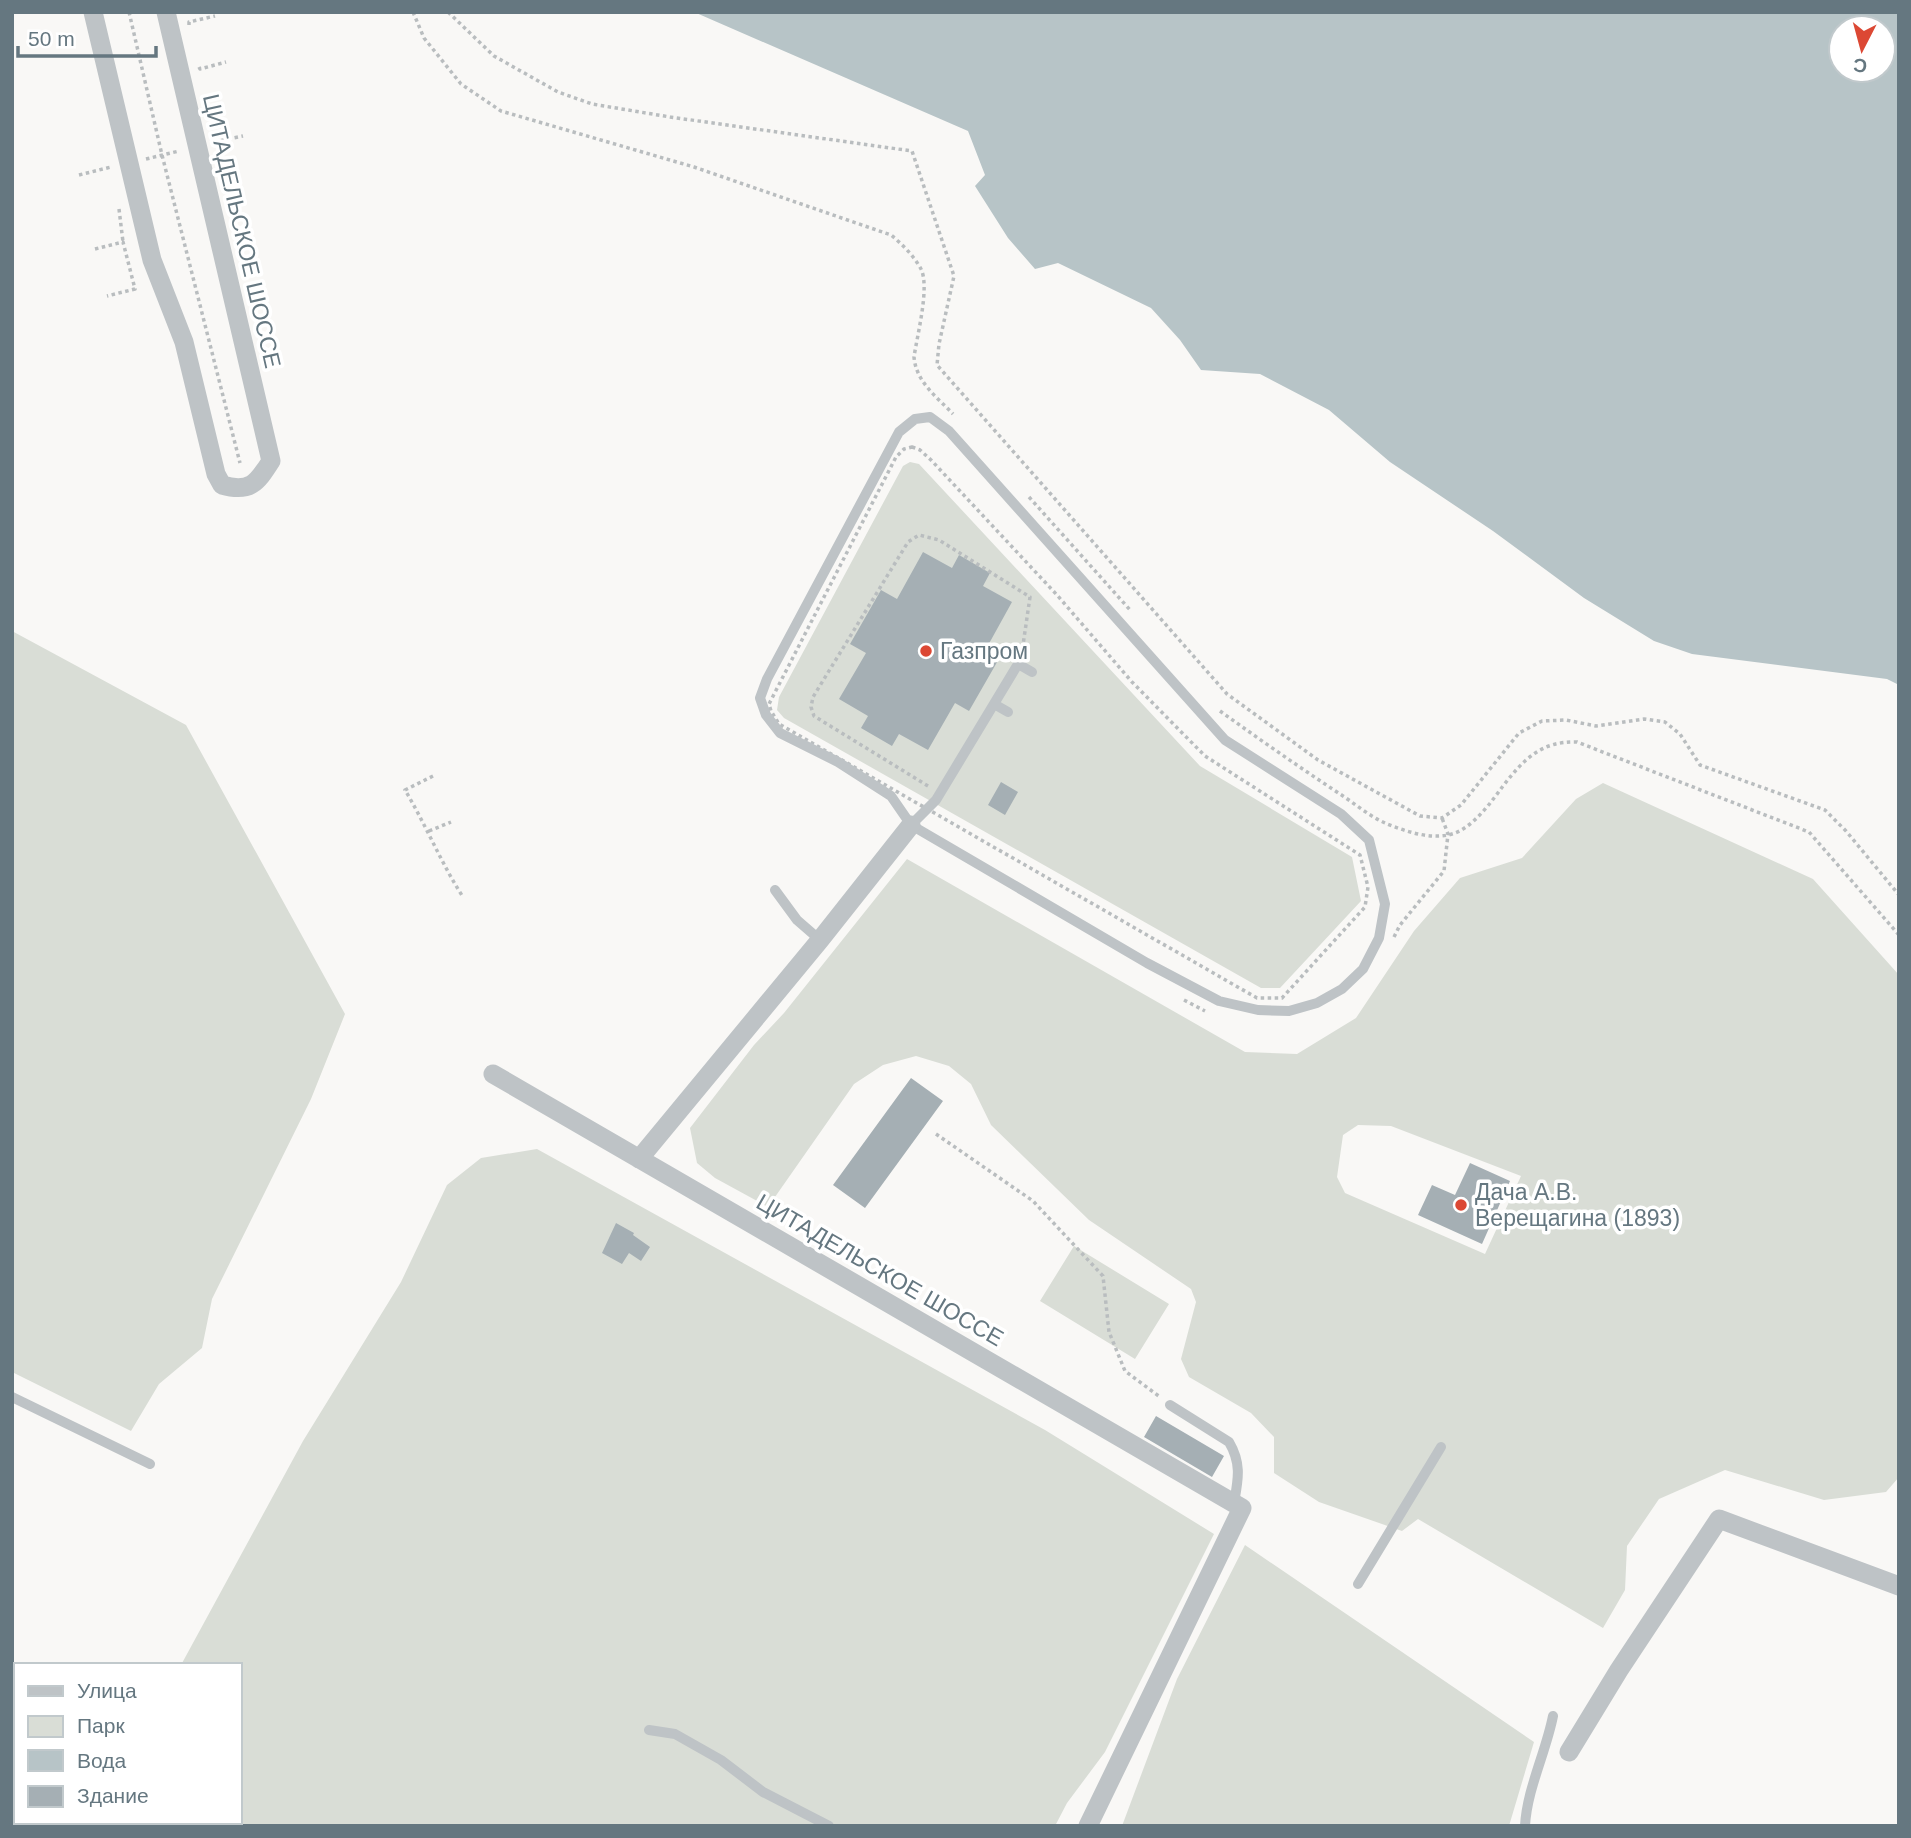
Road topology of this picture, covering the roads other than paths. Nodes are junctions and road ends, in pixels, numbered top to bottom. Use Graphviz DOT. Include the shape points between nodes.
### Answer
graph roads {
  1 [pos="93,12"];
  2 [pos="166,12"];
  3 [pos="1032,672"];
  4 [pos="994,704"];
  5 [pos="1008,712"];
  6 [pos="911,825"];
  7 [pos="775,890"];
  8 [pos="820,940"];
  9 [pos="493,1074"];
  10 [pos="639,1159"];
  11 [pos="12,1397"];
  12 [pos="1170,1405"];
  13 [pos="1441,1447"];
  14 [pos="150,1464"];
  15 [pos="1238,1506"];
  16 [pos="1358,1584"];
  17 [pos="1899,1586"];
  18 [pos="1553,1716"];
  19 [pos="649,1730"];
  20 [pos="1569,1752"];
  21 [pos="829,1826"];
  22 [pos="1087,1826"];
  23 [pos="1525,1826"];
  1 -- 2 [label="street, ЦИТАДЕЛЬСКОЕ ШОССЕ" via="152,260 184,342 216,474 222,485 247,488 271,461"];
  3 -- 4 [label="lane" via="1018,663"];
  4 -- 5 [label="lane"];
  4 -- 6 [label="lane" via="940,793"];
  6 -- 6 [label="lane" via="1147,963 1219,1001 1258,1010 1289,1011 1342,989 1363,969 1378,938 1385,904 1369,840 1341,814 1225,740 949,431 930,417 915,419 899,432 760,698 780,733 891,796"];
  6 -- 8 [label="street"];
  7 -- 8 [label="lane" via="797,920"];
  8 -- 10 [label="street"];
  9 -- 10 [label="street, ЦИТАДЕЛЬСКОЕ ШОССЕ"];
  10 -- 15 [label="street, ЦИТАДЕЛЬСКОЕ ШОССЕ"];
  11 -- 14 [label="lane"];
  12 -- 15 [label="lane" via="1229,1442 1240,1474"];
  13 -- 16 [label="lane"];
  15 -- 22 [label="street"];
  17 -- 20 [label="street" via="1719,1519"];
  18 -- 23 [label="lane"];
  19 -- 21 [label="lane" via="675,1734 721,1760 763,1792"];
}
